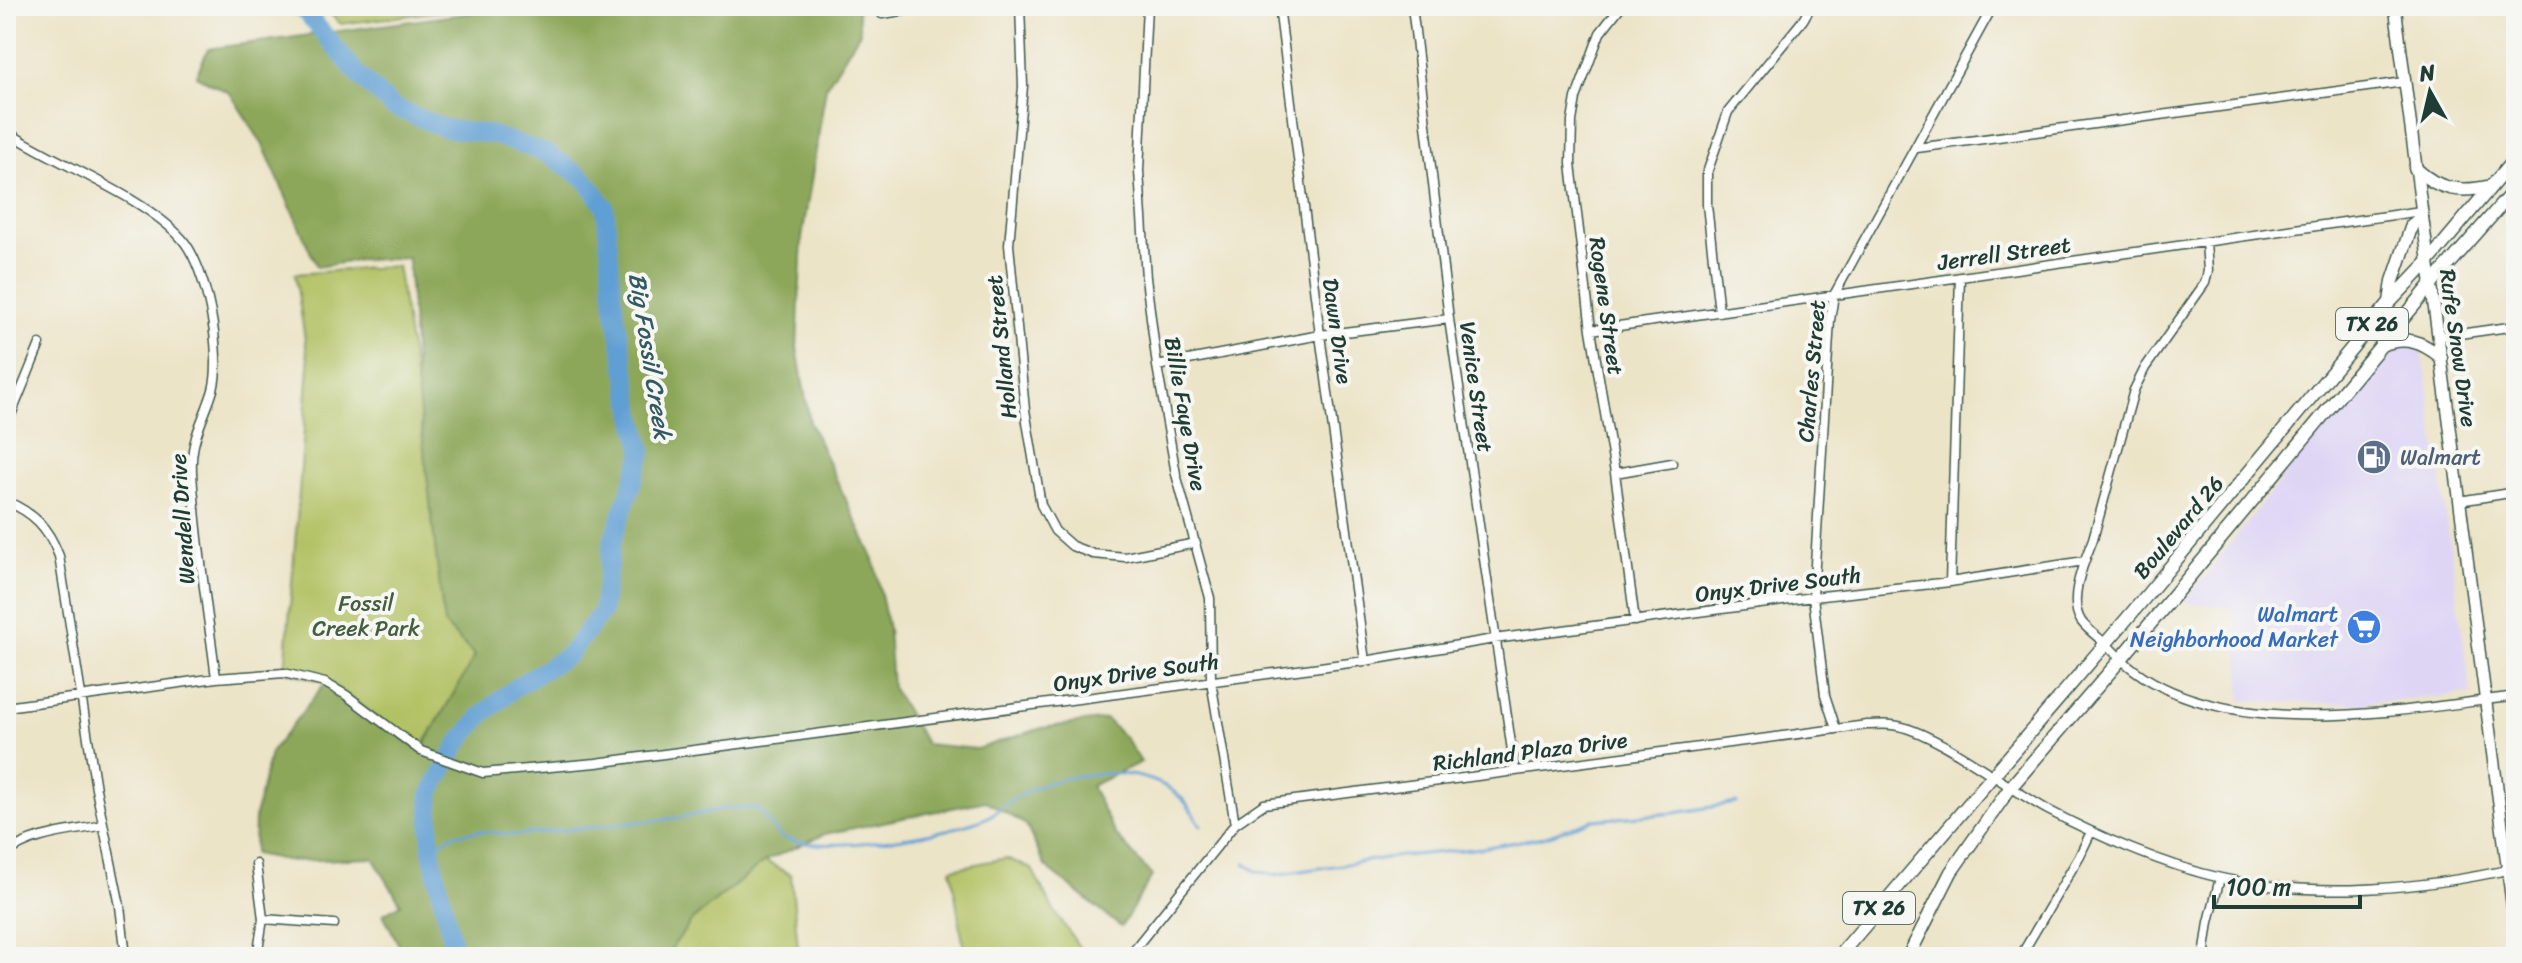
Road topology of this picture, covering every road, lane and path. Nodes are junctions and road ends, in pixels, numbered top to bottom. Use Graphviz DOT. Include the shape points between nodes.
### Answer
graph roads {
  1 [pos="936,6"];
  2 [pos="1020,6"];
  3 [pos="1147,6"];
  4 [pos="1279,6"];
  5 [pos="1412,6"];
  6 [pos="1621,6"];
  7 [pos="1811,6"];
  8 [pos="1994,6"];
  9 [pos="2395,6"];
  10 [pos="882,14"];
  11 [pos="2404,82"];
  12 [pos="6,131"];
  13 [pos="1917,148"];
  14 [pos="2516,157"];
  15 [pos="2415,168"];
  16 [pos="2491,186"];
  17 [pos="2516,188"];
  18 [pos="2421,214"];
  19 [pos="2206,242"];
  20 [pos="2428,262"];
  21 [pos="1960,277"];
  22 [pos="2431,285"];
  23 [pos="1834,295"];
  24 [pos="2390,302"];
  25 [pos="1719,312"];
  26 [pos="1449,319"];
  27 [pos="2516,326"];
  28 [pos="1591,330"];
  29 [pos="1320,335"];
  30 [pos="2438,337"];
  31 [pos="40,344"];
  32 [pos="2381,345"];
  33 [pos="2441,357"];
  34 [pos="1157,366"];
  35 [pos="6,427"];
  36 [pos="2259,460"];
  37 [pos="1672,463"];
  38 [pos="1615,473"];
  39 [pos="2274,473"];
  40 [pos="2516,492"];
  41 [pos="6,501"];
  42 [pos="2459,501"];
  43 [pos="1196,543"];
  44 [pos="2084,561"];
  45 [pos="1950,582"];
  46 [pos="1813,597"];
  47 [pos="1635,621"];
  48 [pos="1494,639"];
  49 [pos="2106,643"];
  50 [pos="2121,659"];
  51 [pos="1365,661"];
  52 [pos="216,678"];
  53 [pos="1211,681"];
  54 [pos="81,696"];
  55 [pos="2516,696"];
  56 [pos="2485,700"];
  57 [pos="6,707"];
  58 [pos="1836,729"];
  59 [pos="1515,771"];
  60 [pos="1992,777"];
  61 [pos="2010,788"];
  62 [pos="1235,824"];
  63 [pos="103,825"];
  64 [pos="2091,832"];
  65 [pos="6,854"];
  66 [pos="256,864"];
  67 [pos="2512,869"];
  68 [pos="2220,878"];
  69 [pos="263,919"];
  70 [pos="334,924"];
  71 [pos="2516,933"];
  72 [pos="126,957"];
  73 [pos="257,957"];
  74 [pos="1128,957"];
  75 [pos="1838,957"];
  76 [pos="1908,957"];
  77 [pos="2020,957"];
  78 [pos="2204,957"];
  1 -- 10 [label="street"];
  2 -- 43 [label="street, Holland Street" via="1023,86 1009,245 1025,410 1041,505 1055,531 1072,546 1093,554 1125,557"];
  3 -- 34 [label="street, Billie Faye Drive" via="1139,171"];
  4 -- 29 [label="street, Dawn Drive"];
  5 -- 26 [label="street, Venice Street"];
  6 -- 28 [label="street, Rogene Street" via="1591,53 1572,121 1571,164"];
  7 -- 25 [label="street" via="1728,112 1716,142 1706,186"];
  8 -- 13 [label="street, Charles Street"];
  9 -- 11 [label="main road, Rufe Snow Drive"];
  11 -- 13 [label="street"];
  11 -- 15 [label="main road, Rufe Snow Drive"];
  12 -- 52 [label="street, Wendell Drive" via="163,222 183,240 198,265 218,367 192,460"];
  13 -- 23 [label="street, Charles Street"];
  14 -- 16 [label="main road, Boulevard 26 / TX 26"];
  15 -- 16 [label="main road" via="2452,191"];
  15 -- 18 [label="main road, Rufe Snow Drive"];
  16 -- 20 [label="main road, Boulevard 26 / TX 26"];
  17 -- 22 [label="main road, Boulevard 26 / TX 26"];
  18 -- 19 [label="street, Jerrell Street"];
  18 -- 20 [label="main road, Rufe Snow Drive"];
  18 -- 24 [label="main road" via="2412,225"];
  19 -- 21 [label="street, Jerrell Street"];
  19 -- 44 [label="street" via="2205,283 2134,390"];
  20 -- 22 [label="main road, Rufe Snow Drive"];
  20 -- 24 [label="main road, Boulevard 26 / TX 26"];
  21 -- 23 [label="street, Jerrell Street"];
  21 -- 45 [label="street"];
  22 -- 30 [label="main road, Rufe Snow Drive"];
  22 -- 32 [label="main road, Boulevard 26 / TX 26"];
  23 -- 25 [label="street, Jerrell Street"];
  23 -- 46 [label="street, Charles Street"];
  24 -- 36 [label="main road, Boulevard 26 / TX 26"];
  25 -- 28 [label="street, Jerrell Street"];
  26 -- 29 [label="street"];
  26 -- 48 [label="street, Venice Street"];
  27 -- 30 [label="street"];
  28 -- 38 [label="street, Rogene Street"];
  29 -- 34 [label="street"];
  29 -- 51 [label="street, Dawn Drive"];
  30 -- 33 [label="main road, Rufe Snow Drive"];
  31 -- 35 [label="street"];
  32 -- 33 [label="main road" via="2411,340"];
  32 -- 39 [label="main road, Boulevard 26 / TX 26"];
  33 -- 42 [label="main road, Rufe Snow Drive"];
  34 -- 43 [label="street, Billie Faye Drive" via="1176,474"];
  36 -- 39 [label="main road"];
  36 -- 49 [label="main road, Boulevard 26 / TX 26"];
  37 -- 38 [label="street"];
  38 -- 47 [label="street, Rogene Street"];
  39 -- 50 [label="main road, Boulevard 26 / TX 26"];
  40 -- 42 [label="street"];
  41 -- 54 [label="street" via="41,521 53,540 62,567"];
  42 -- 56 [label="main road, Rufe Snow Drive"];
  43 -- 53 [label="street, Billie Faye Drive" via="1210,598"];
  44 -- 45 [label="street, Onyx Drive South"];
  44 -- 49 [label="street" via="2076,602 2081,620"];
  45 -- 46 [label="street, Onyx Drive South"];
  46 -- 47 [label="street, Onyx Drive South"];
  46 -- 58 [label="street, Charles Street" via="1825,695"];
  47 -- 48 [label="street, Onyx Drive South"];
  48 -- 51 [label="street, Onyx Drive South"];
  48 -- 59 [label="street, Venice Street"];
  49 -- 50 [label="street"];
  49 -- 60 [label="main road, Boulevard 26 / TX 26"];
  50 -- 56 [label="street" via="2138,674 2189,698 2259,712 2330,717"];
  50 -- 61 [label="main road, Boulevard 26 / TX 26"];
  51 -- 53 [label="street, Onyx Drive South"];
  52 -- 53 [label="street, Onyx Drive South" via="284,673 325,683 421,751 483,773 596,763"];
  52 -- 54 [label="street, Onyx Drive South"];
  53 -- 62 [label="street, Billie Faye Drive"];
  54 -- 57 [label="street, Onyx Drive South"];
  54 -- 63 [label="street"];
  55 -- 56 [label="street"];
  56 -- 67 [label="main road, Rufe Snow Drive"];
  58 -- 59 [label="street, Richland Plaza Drive"];
  58 -- 60 [label="street, Richland Plaza Drive" via="1907,729"];
  59 -- 62 [label="street, Richland Plaza Drive" via="1264,804"];
  60 -- 61 [label="street, Richland Plaza Drive"];
  60 -- 75 [label="main road, Boulevard 26 / TX 26"];
  61 -- 64 [label="street, Richland Plaza Drive"];
  61 -- 76 [label="main road, Boulevard 26 / TX 26" via="1951,872"];
  62 -- 74 [label="street, Richland Plaza Drive"];
  63 -- 65 [label="street" via="35,839"];
  63 -- 72 [label="street"];
  64 -- 68 [label="street, Richland Plaza Drive"];
  64 -- 77 [label="street"];
  66 -- 69 [label="street"];
  67 -- 68 [label="street, Richland Plaza Drive" via="2373,889"];
  67 -- 71 [label="main road, Rufe Snow Drive"];
  68 -- 78 [label="street"];
  69 -- 70 [label="street"];
  69 -- 73 [label="street"];
}
